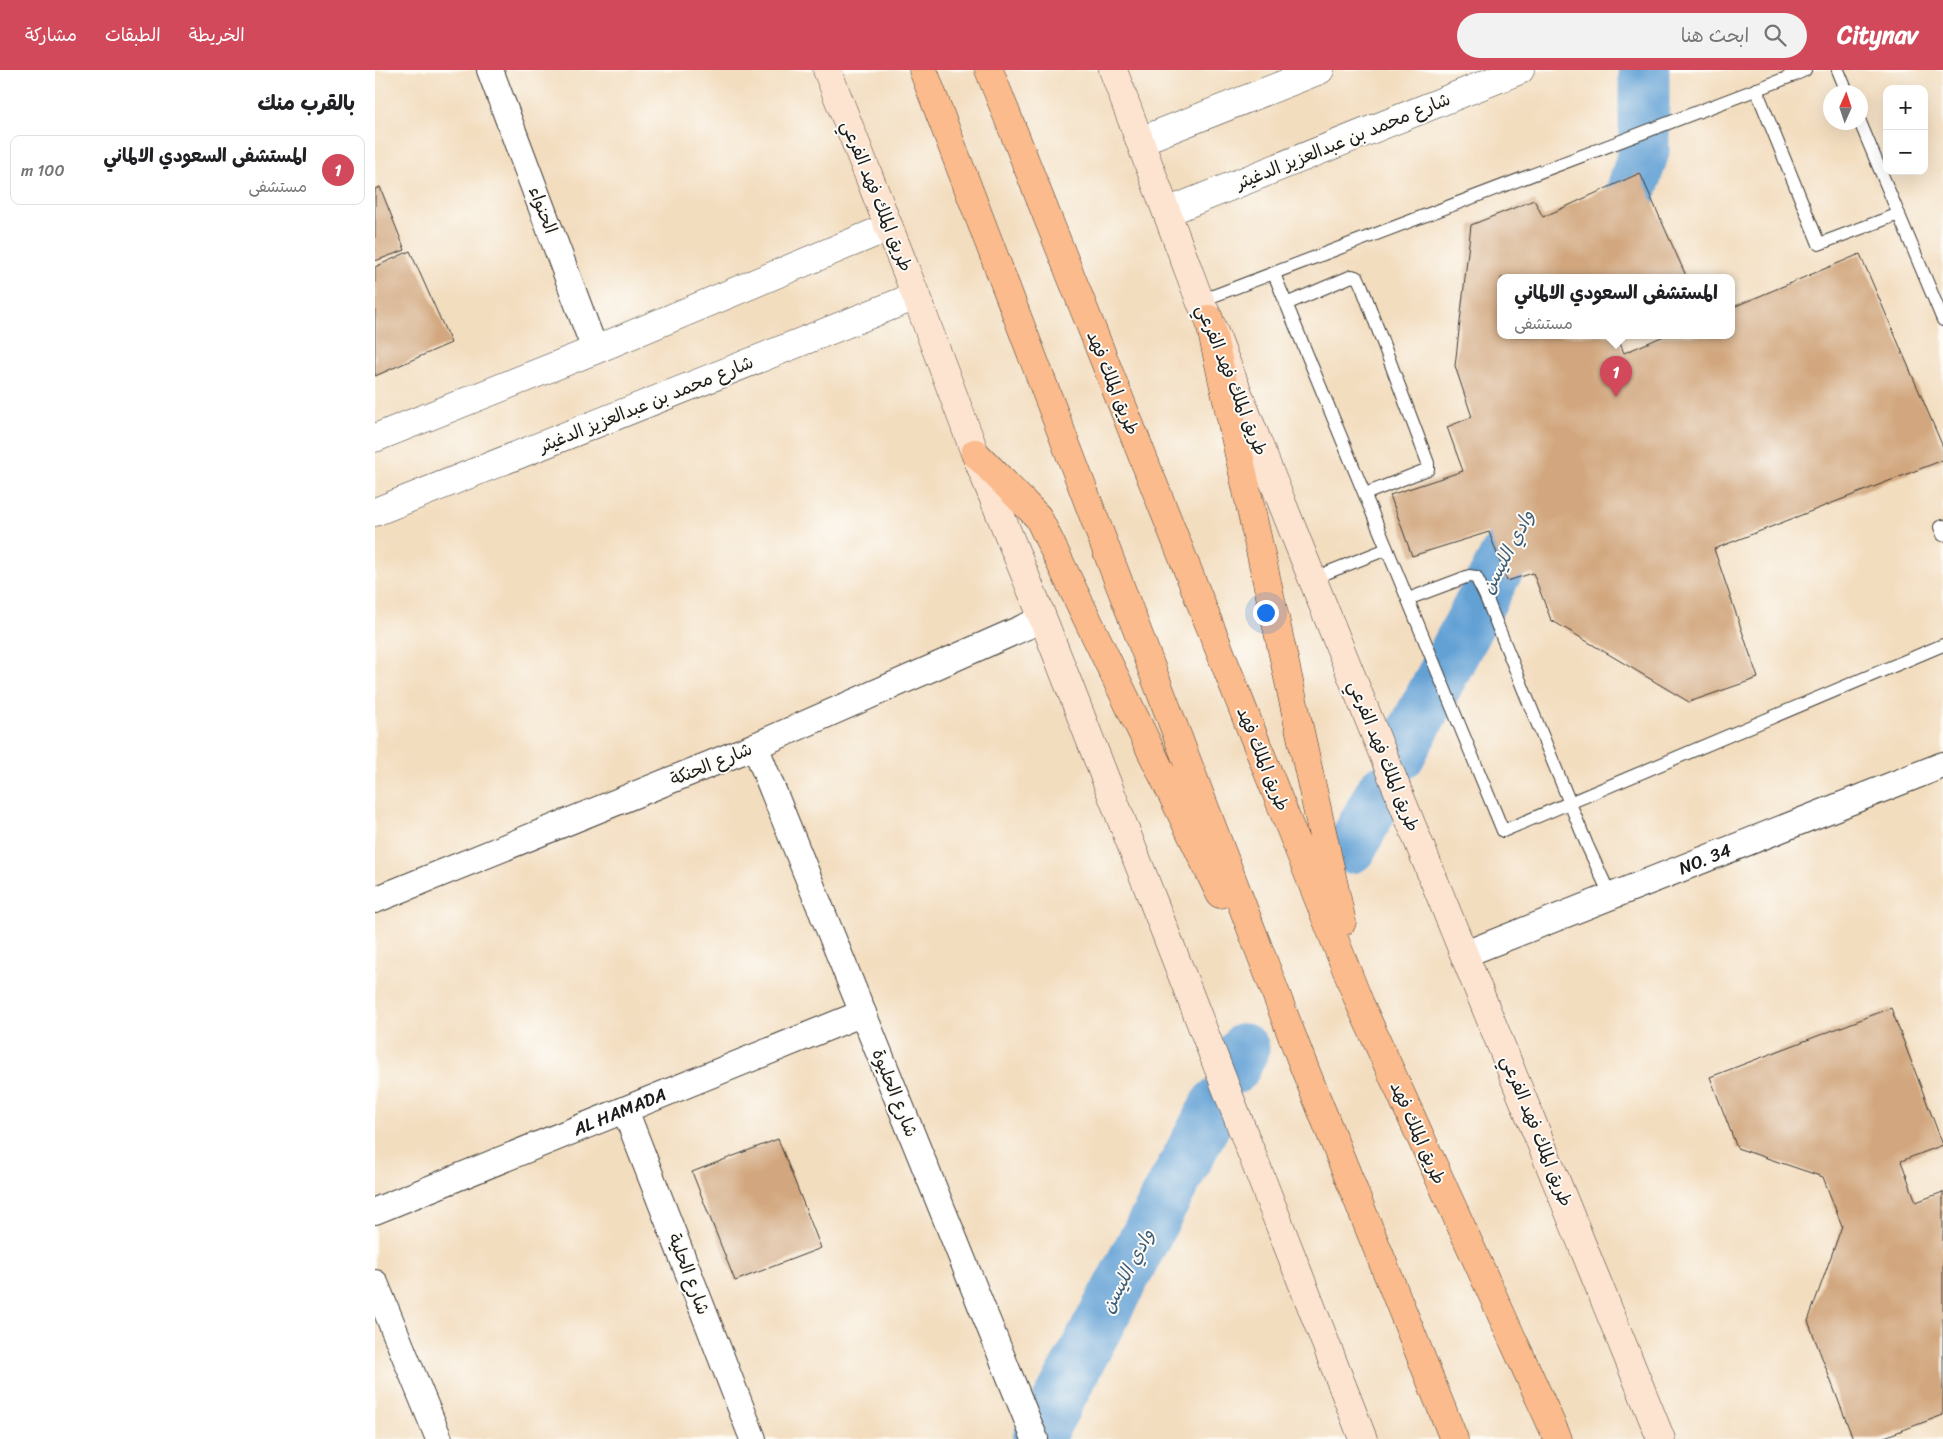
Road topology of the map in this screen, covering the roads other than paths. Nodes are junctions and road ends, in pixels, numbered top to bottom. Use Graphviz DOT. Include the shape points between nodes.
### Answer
graph roads {
  1 [pos="490,70"];
  2 [pos="827,70"];
  3 [pos="923,70"];
  4 [pos="989,70"];
  5 [pos="1113,70"];
  6 [pos="1320,70"];
  7 [pos="1520,70"];
  8 [pos="1805,70"];
  9 [pos="1838,70"];
  10 [pos="1791,73"];
  11 [pos="1844,85"];
  12 [pos="1756,89"];
  13 [pos="1863,130"];
  14 [pos="1141,141"];
  15 [pos="1167,212"];
  16 [pos="1899,214"];
  17 [pos="889,227"];
  18 [pos="1274,274"];
  19 [pos="916,296"];
  20 [pos="1287,304"];
  21 [pos="1204,310"];
  22 [pos="1943,320"];
  23 [pos="595,350"];
  24 [pos="375,438"];
  25 [pos="975,453"];
  26 [pos="1365,494"];
  27 [pos="375,512"];
  28 [pos="1943,526"];
  29 [pos="1943,535"];
  30 [pos="1387,549"];
  31 [pos="1311,579"];
  32 [pos="1408,600"];
  33 [pos="1043,619"];
  34 [pos="1943,645"];
  35 [pos="755,746"];
  36 [pos="1943,765"];
  37 [pos="1570,803"];
  38 [pos="1611,897"];
  39 [pos="375,900"];
  40 [pos="1465,954"];
  41 [pos="1360,1004"];
  42 [pos="863,1013"];
  43 [pos="1302,1062"];
  44 [pos="625,1110"];
  45 [pos="375,1211"];
  46 [pos="375,1283"];
  47 [pos="439,1439"];
  48 [pos="753,1439"];
  49 [pos="1035,1439"];
  50 [pos="1363,1439"];
  51 [pos="1454,1439"];
  52 [pos="1558,1439"];
  53 [pos="1661,1439"];
  1 -- 23 [label="street, الحنواء"];
  2 -- 17 [label="main road, طريق الملك فهد الفرعي"];
  3 -- 43 [label="highway"];
  4 -- 41 [label="highway, طريق الملك فهد"];
  5 -- 14 [label="main road, طريق الملك فهد الفرعي"];
  6 -- 14 [label="street"];
  7 -- 15 [label="street, شارع محمد بن عبدالعزيز الدغيثر"];
  8 -- 10 [label="lane"];
  9 -- 11 [label="lane"];
  10 -- 12 [label="lane"];
  12 -- 16 [label="lane" via="1819,244"];
  12 -- 18 [label="lane"];
  13 -- 16 [label="lane"];
  14 -- 15 [label="main road, طريق الملك فهد الفرعي"];
  15 -- 21 [label="main road, طريق الملك فهد الفرعي"];
  16 -- 22 [label="lane"];
  17 -- 19 [label="main road, طريق الملك فهد الفرعي"];
  17 -- 23 [label="street"];
  18 -- 20 [label="lane"];
  18 -- 21 [label="lane"];
  19 -- 25 [label="main road, طريق الملك فهد الفرعي"];
  19 -- 27 [label="street, شارع محمد بن عبدالعزيز الدغيثر"];
  20 -- 26 [label="lane"];
  20 -- 26 [label="lane" via="1351,276 1358,278 1362,287 1428,462 1428,469"];
  21 -- 31 [label="main road, طريق الملك فهد الفرعي"];
  21 -- 41 [label="highway"];
  23 -- 24 [label="street"];
  25 -- 33 [label="main road, طريق الملك فهد الفرعي"];
  25 -- 43 [label="highway" via="1038,517"];
  26 -- 30 [label="lane"];
  28 -- 29 [label="lane" via="1940,527"];
  30 -- 31 [label="lane"];
  30 -- 32 [label="lane"];
  31 -- 40 [label="main road, طريق الملك فهد الفرعي"];
  32 -- 37 [label="lane" via="1469,576 1476,577"];
  32 -- 37 [label="lane" via="1503,831"];
  33 -- 35 [label="street, شارع الحنكة"];
  33 -- 50 [label="main road, طريق الملك فهد الفرعي"];
  34 -- 37 [label="lane"];
  35 -- 39 [label="street, شارع الحنكة"];
  35 -- 42 [label="street, شارع الحليوة"];
  36 -- 38 [label="street, NO. 34"];
  37 -- 38 [label="lane"];
  38 -- 40 [label="street, NO. 34"];
  40 -- 53 [label="main road, طريق الملك فهد الفرعي"];
  41 -- 52 [label="highway, طريق الملك فهد"];
  42 -- 44 [label="street, AL HAMADA"];
  42 -- 49 [label="street, شارع الحليوة"];
  43 -- 51 [label="highway"];
  44 -- 45 [label="street, AL HAMADA"];
  44 -- 48 [label="street, شارع الحلية"];
  46 -- 47 [label="street"];
}
